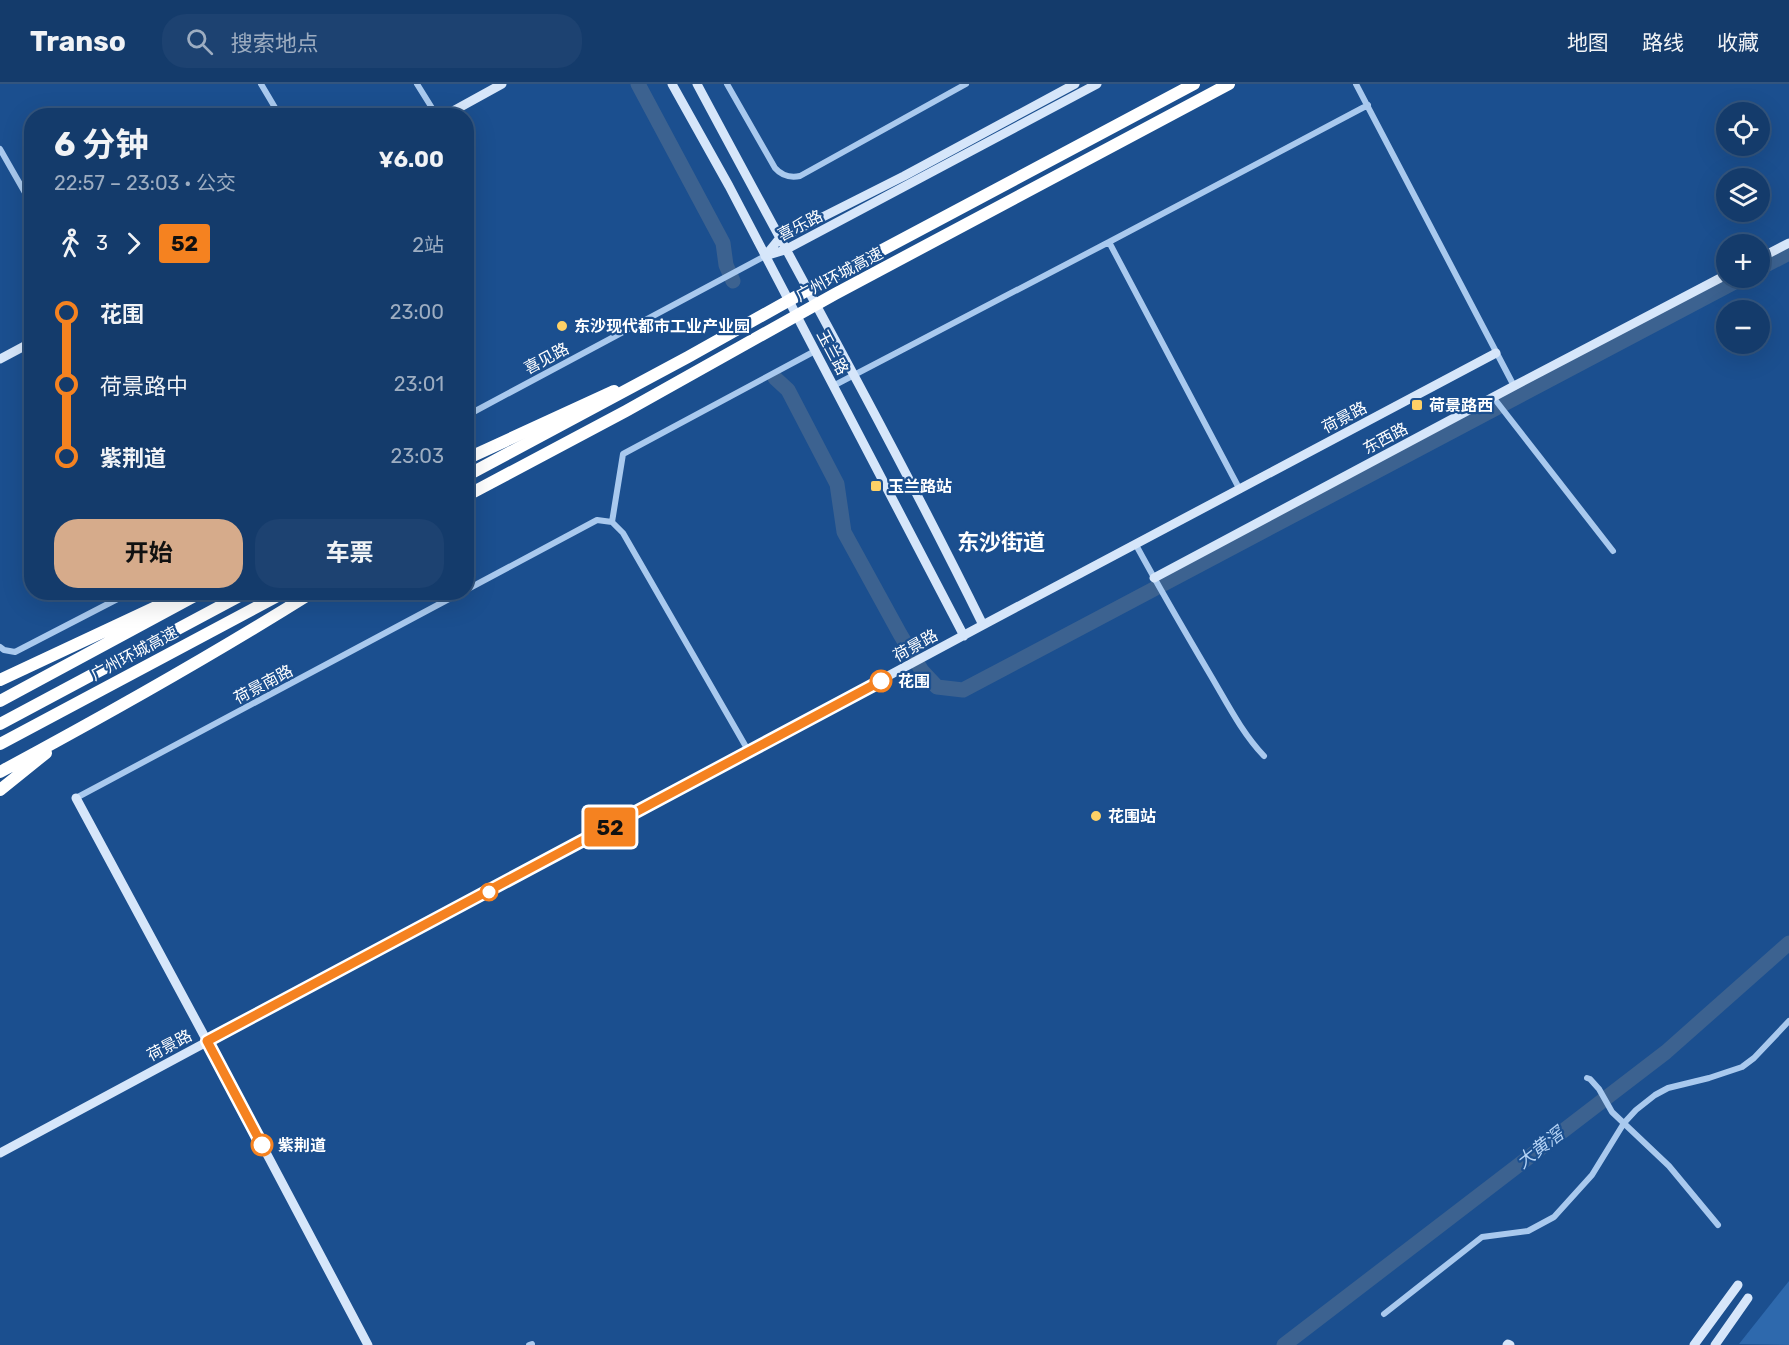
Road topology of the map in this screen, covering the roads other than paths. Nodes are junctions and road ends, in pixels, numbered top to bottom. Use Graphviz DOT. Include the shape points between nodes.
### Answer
graph roads {
  1 [pos="261,84"];
  2 [pos="417,84"];
  3 [pos="502,84"];
  4 [pos="672,84"];
  5 [pos="697,84"];
  6 [pos="727,84"];
  7 [pos="966,84"];
  8 [pos="1075,84"];
  9 [pos="1097,84"];
  10 [pos="1194,84"];
  11 [pos="1229,84"];
  12 [pos="1356,84"];
  13 [pos="1064,87"];
  14 [pos="1071,98"];
  15 [pos="1368,105"];
  16 [pos="275,108"];
  17 [pos="432,108"];
  18 [pos="458,108"];
  19 [pos="0,149"];
  20 [pos="24,191"];
  21 [pos="779,239"];
  22 [pos="1109,242"];
  23 [pos="1789,243"];
  24 [pos="785,250"];
  25 [pos="1770,253"];
  26 [pos="765,255"];
  27 [pos="1716,280"];
  28 [pos="24,346"];
  29 [pos="815,351"];
  30 [pos="1496,353"];
  31 [pos="688,357"];
  32 [pos="0,359"];
  33 [pos="854,375"];
  34 [pos="833,386"];
  35 [pos="1514,386"];
  36 [pos="1493,398"];
  37 [pos="474,412"];
  38 [pos="474,455"];
  39 [pos="474,472"];
  40 [pos="1240,490"];
  41 [pos="474,493"];
  42 [pos="612,522"];
  43 [pos="1136,544"];
  44 [pos="1613,551"];
  45 [pos="1154,579"];
  46 [pos="474,586"];
  47 [pos="116,600"];
  48 [pos="170,600"];
  49 [pos="187,600"];
  50 [pos="232,600"];
  51 [pos="270,600"];
  52 [pos="300,600"];
  53 [pos="447,600"];
  54 [pos="983,625"];
  55 [pos="964,636"];
  56 [pos="0,647"];
  57 [pos="0,680"];
  58 [pos="0,701"];
  59 [pos="109,712"];
  60 [pos="0,723"];
  61 [pos="0,744"];
  62 [pos="749,752"];
  63 [pos="1264,756"];
  64 [pos="0,772"];
  65 [pos="0,790"];
  66 [pos="76,798"];
  67 [pos="1789,1021"];
  68 [pos="207,1041"];
  69 [pos="1587,1078"];
  70 [pos="1624,1123"];
  71 [pos="0,1153"];
  72 [pos="1718,1225"];
  73 [pos="1738,1285"];
  74 [pos="1748,1298"];
  75 [pos="1383,1314"];
  76 [pos="368,1345"];
  77 [pos="1694,1345"];
  78 [pos="1715,1345"];
  1 -- 16 [label="street"];
  2 -- 17 [label="street"];
  3 -- 18 [label="street"];
  4 -- 26 [label="street, 玉兰路"];
  5 -- 21 [label="street, 玉兰路"];
  6 -- 7 [label="street" via="775,168 790,177 800,176"];
  8 -- 13 [label="street, 喜乐路"];
  9 -- 14 [label="street, 喜乐路"];
  10 -- 31 [label="highway, 广州环城高速, bridge"];
  11 -- 41 [label="highway, 广州环城高速, bridge"];
  12 -- 15 [label="street"];
  13 -- 14 [label="street"];
  13 -- 21 [label="street, 喜乐路" via="904,176"];
  14 -- 24 [label="street, 喜乐路"];
  15 -- 22 [label="street"];
  15 -- 30 [label="street"];
  19 -- 20 [label="street"];
  21 -- 24 [label="street, 玉兰路"];
  21 -- 26 [label="street, 喜乐路"];
  22 -- 33 [label="street"];
  22 -- 40 [label="street"];
  23 -- 25 [label="street"];
  24 -- 26 [label="street, 喜乐路"];
  24 -- 33 [label="street, 玉兰路"];
  26 -- 29 [label="street, 玉兰路"];
  26 -- 37 [label="street, 喜见路"];
  27 -- 35 [label="street, 东西路"];
  28 -- 32 [label="street"];
  29 -- 34 [label="street, 玉兰路"];
  29 -- 42 [label="street" via="623,454"];
  30 -- 35 [label="street"];
  30 -- 40 [label="street, 荷景路"];
  31 -- 38 [label="highway, bridge"];
  31 -- 39 [label="highway, 广州环城高速, bridge"];
  33 -- 34 [label="street"];
  33 -- 54 [label="street, 玉兰路"];
  34 -- 55 [label="street, 玉兰路"];
  35 -- 36 [label="street, 东西路"];
  36 -- 44 [label="street"];
  36 -- 45 [label="street, 东西路"];
  40 -- 43 [label="street, 荷景路"];
  42 -- 46 [label="street" via="597,520"];
  42 -- 62 [label="street" via="623,533"];
  43 -- 45 [label="street"];
  43 -- 54 [label="street, 荷景路"];
  45 -- 63 [label="street" via="1244,730"];
  47 -- 56 [label="street" via="15,652"];
  48 -- 57 [label="highway"];
  49 -- 58 [label="highway"];
  50 -- 60 [label="highway, 广州环城高速"];
  51 -- 61 [label="highway, 广州环城高速"];
  52 -- 59 [label="highway"];
  53 -- 66 [label="street, 荷景南路"];
  54 -- 55 [label="street, 荷景路"];
  55 -- 62 [label="street, 荷景路"];
  59 -- 64 [label="highway"];
  59 -- 65 [label="highway"];
  62 -- 68 [label="street, 荷景路"];
  66 -- 68 [label="street"];
  67 -- 70 [label="street" via="1748,1064 1662,1090"];
  68 -- 71 [label="street, 荷景路"];
  68 -- 76 [label="street"];
  69 -- 70 [label="street"];
  70 -- 72 [label="street" via="1670,1166"];
  70 -- 75 [label="street" via="1592,1174 1554,1217 1528,1231 1482,1237"];
  73 -- 77 [label="street"];
  74 -- 78 [label="street"];
}
